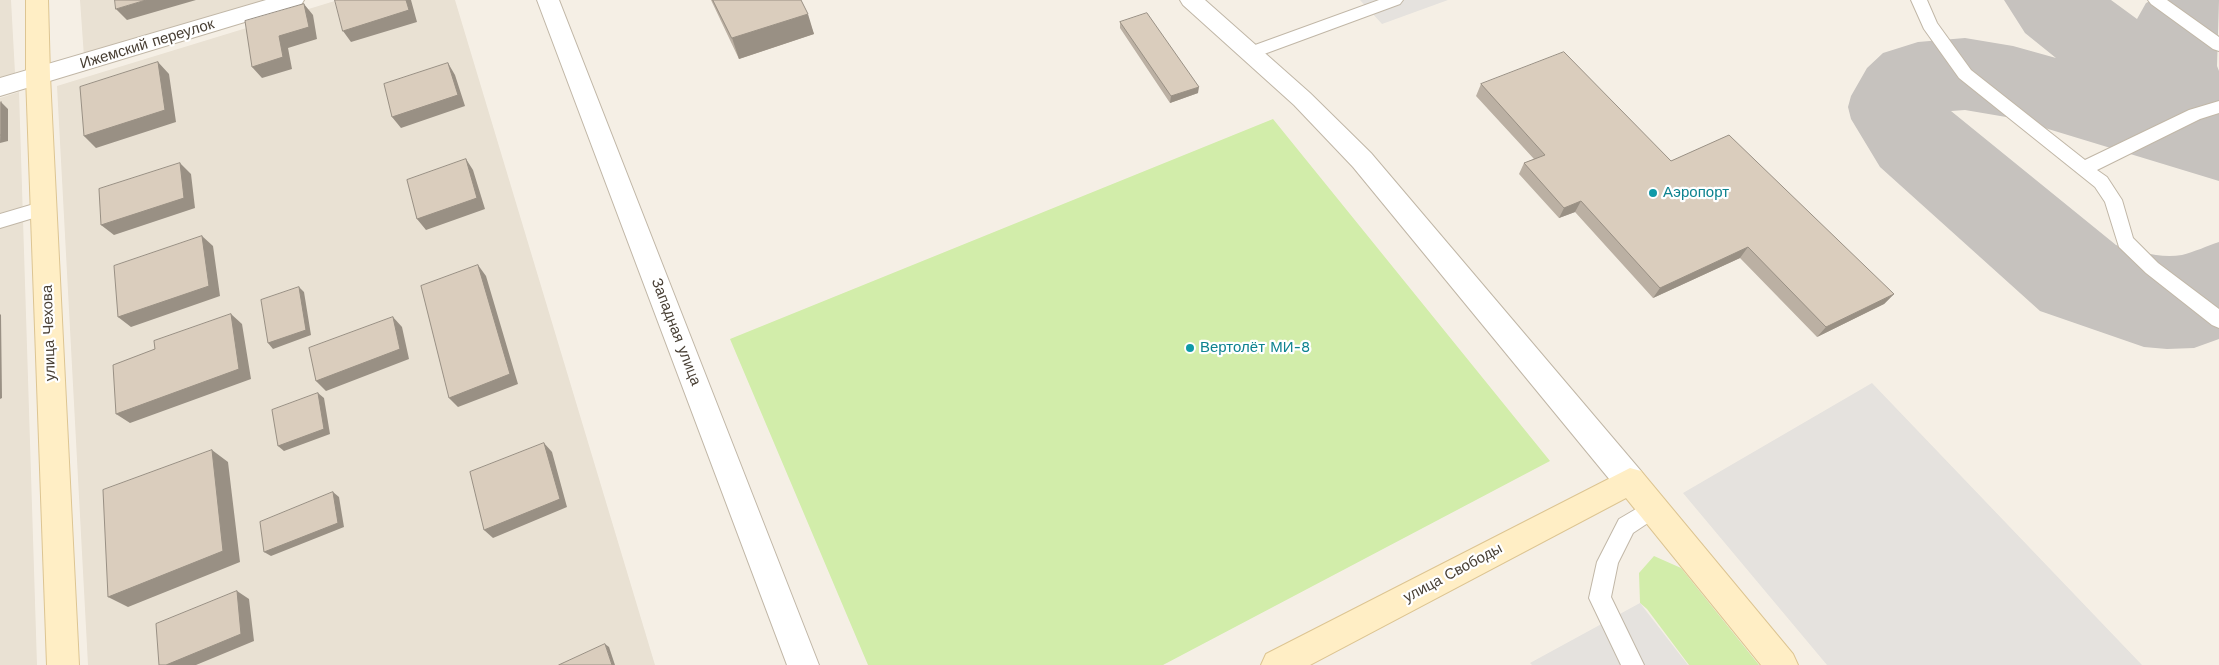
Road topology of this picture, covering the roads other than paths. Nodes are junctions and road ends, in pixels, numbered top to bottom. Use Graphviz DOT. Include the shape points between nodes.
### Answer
graph roads {
  1 [pos="37,0"];
  2 [pos="293,0"];
  3 [pos="548,0"];
  4 [pos="1190,0"];
  5 [pos="1395,0"];
  6 [pos="1918,0"];
  7 [pos="2156,0"];
  8 [pos="2219,45"];
  9 [pos="1250,53"];
  10 [pos="38,76"];
  11 [pos="0,87"];
  12 [pos="2219,107"];
  13 [pos="2085,168"];
  14 [pos="44,208"];
  15 [pos="0,221"];
  16 [pos="2219,320"];
  17 [pos="1630,481"];
  18 [pos="1653,508"];
  19 [pos="63,665"];
  20 [pos="803,665"];
  21 [pos="1277,665"];
  22 [pos="1633,665"];
  23 [pos="1782,665"];
  1 -- 10 [label="street, улица Чехова"];
  2 -- 10 [label="street, Ижемский переулок"];
  3 -- 20 [label="street, Западная улица"];
  4 -- 9 [label="street"];
  5 -- 9 [label="lane"];
  6 -- 13 [label="lane" via="1930,25 1965,74"];
  7 -- 8 [label="lane"];
  9 -- 17 [label="street" via="1302,99 1362,160"];
  10 -- 11 [label="street, Ижемский переулок"];
  10 -- 14 [label="street, улица Чехова"];
  12 -- 13 [label="lane" via="2195,114"];
  13 -- 16 [label="lane" via="2101,182 2113,200 2125,242 2152,268"];
  14 -- 15 [label="lane"];
  14 -- 19 [label="street, улица Чехова"];
  17 -- 18 [label="street"];
  17 -- 21 [label="street, улица Свободы"];
  18 -- 22 [label="lane" via="1626,526 1608,562 1600,598"];
  18 -- 23 [label="street"];
}
